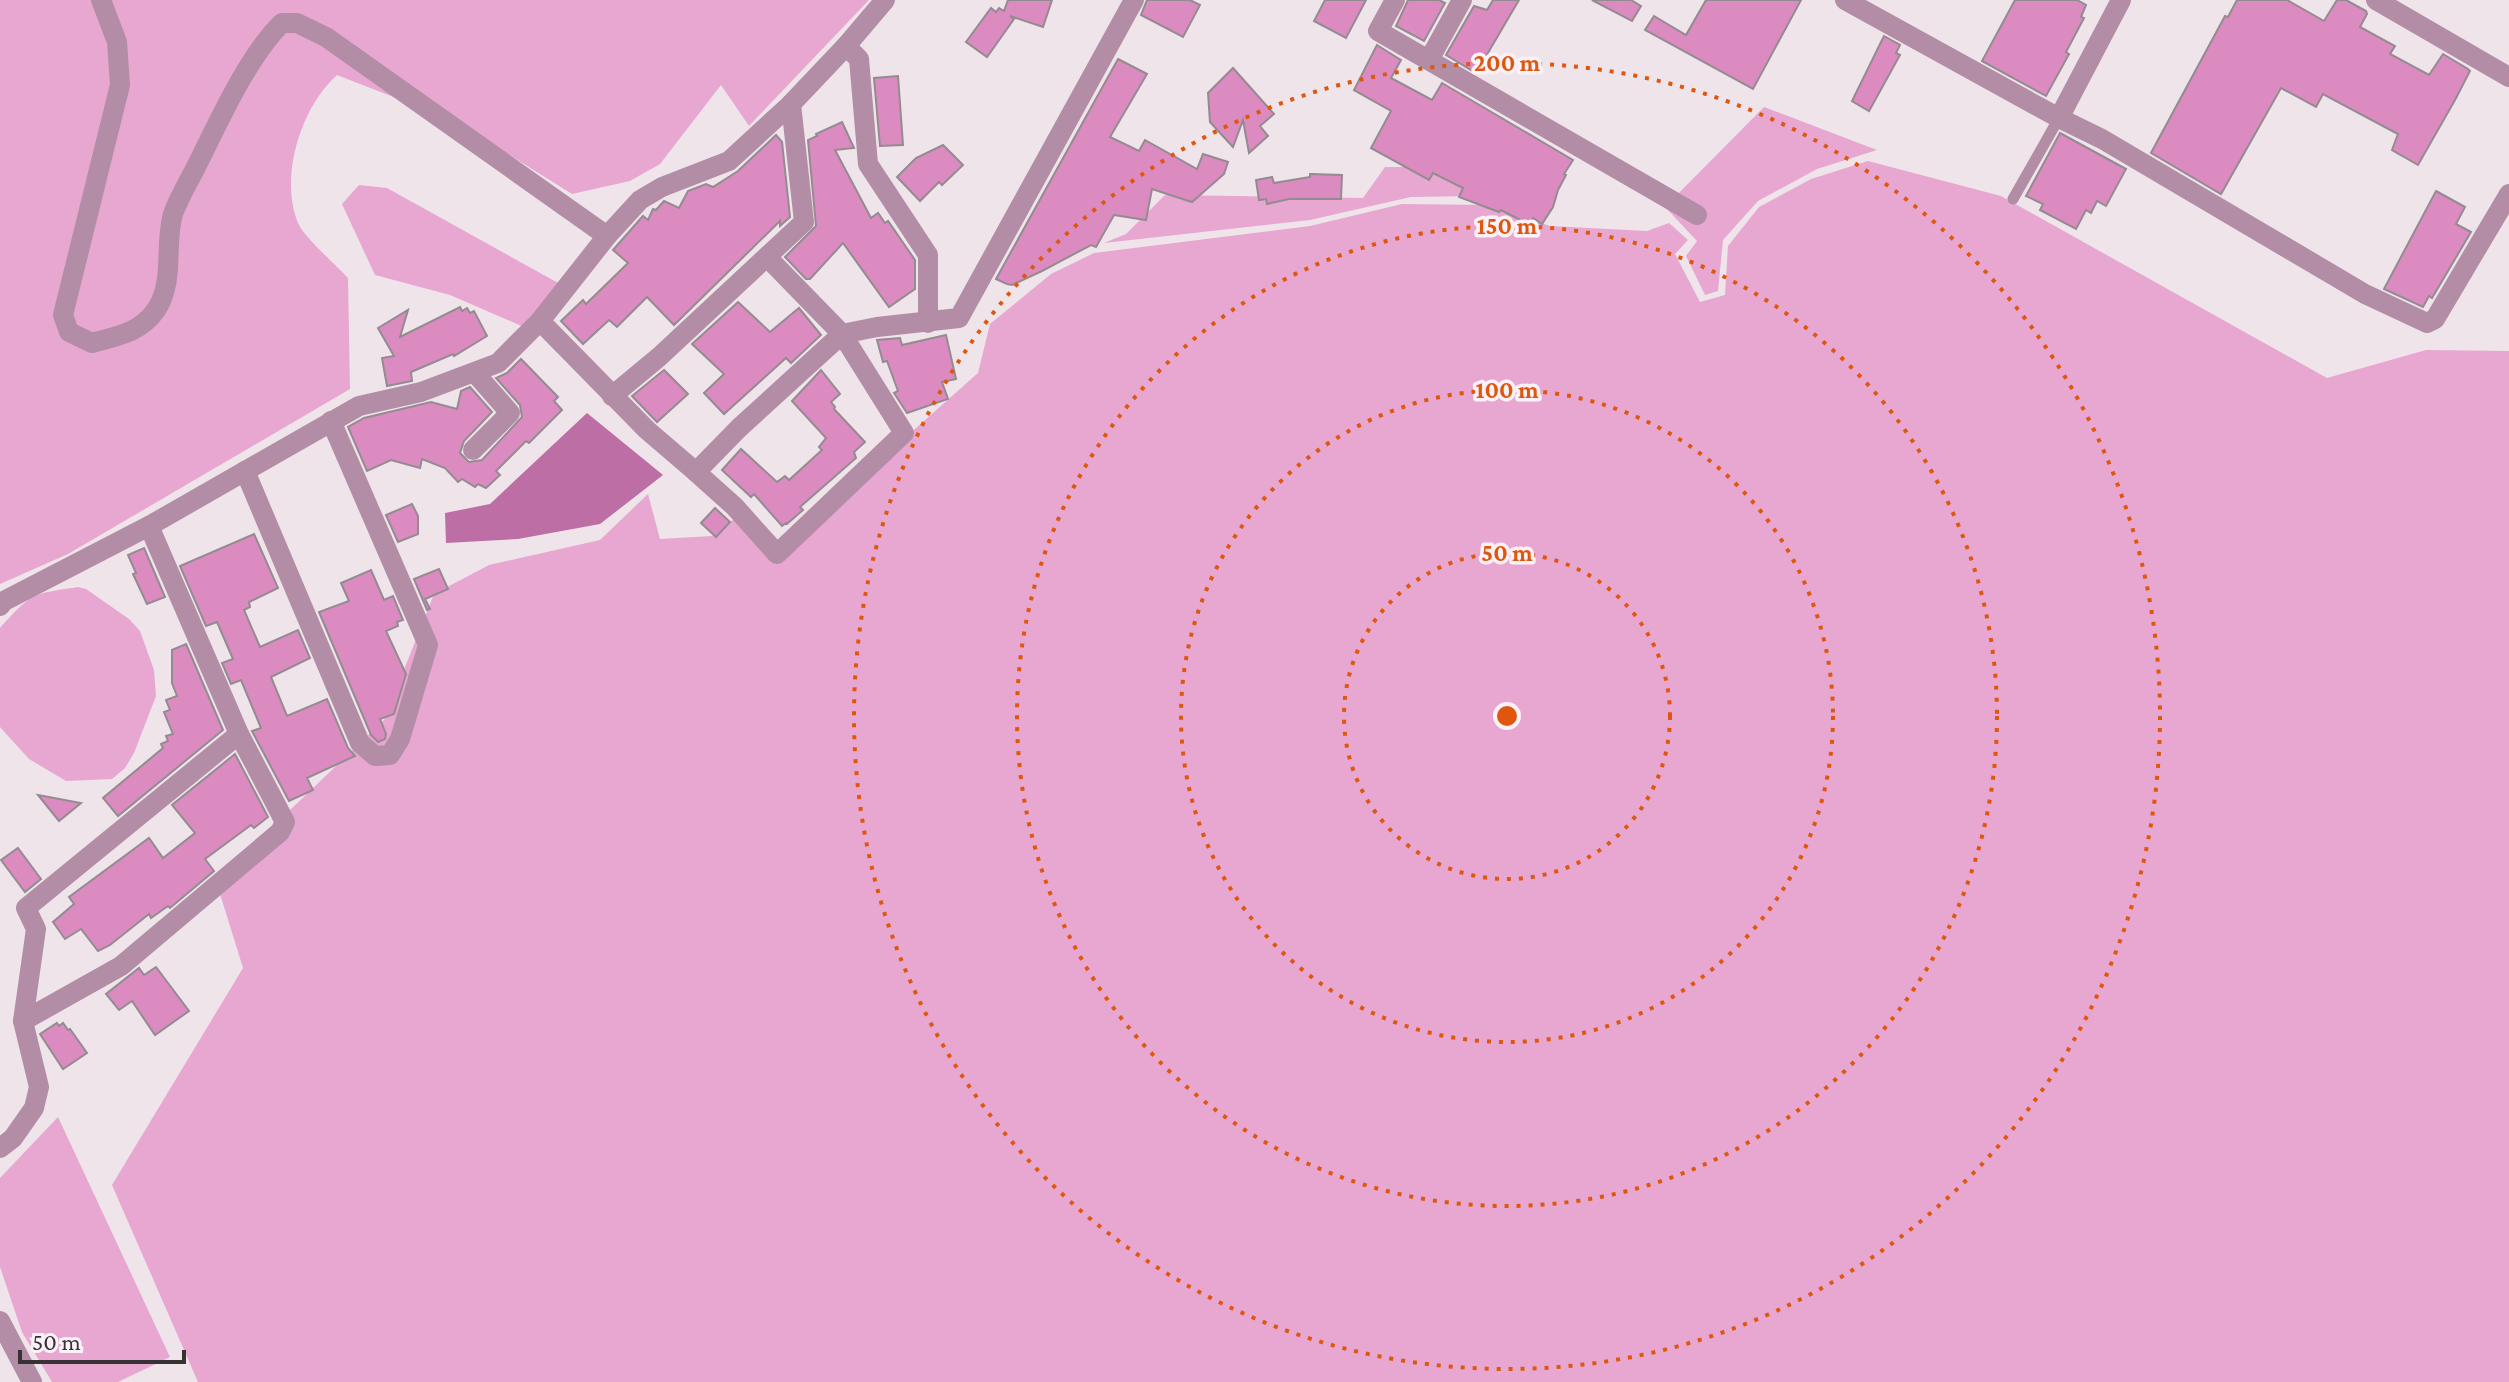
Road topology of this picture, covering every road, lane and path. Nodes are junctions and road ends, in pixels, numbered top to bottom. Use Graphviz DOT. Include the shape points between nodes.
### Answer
graph roads {
  1 [pos="101,0"];
  2 [pos="885,0"];
  3 [pos="1134,0"];
  4 [pos="1395,0"];
  5 [pos="1462,0"];
  6 [pos="1845,0"];
  7 [pos="2121,0"];
  8 [pos="2376,0"];
  9 [pos="846,46"];
  10 [pos="1429,60"];
  11 [pos="2509,77"];
  12 [pos="791,104"];
  13 [pos="2059,118"];
  14 [pos="2509,194"];
  15 [pos="2013,199"];
  16 [pos="1697,215"];
  17 [pos="607,236"];
  18 [pos="767,257"];
  19 [pos="540,321"];
  20 [pos="928,323"];
  21 [pos="842,334"];
  22 [pos="475,373"];
  23 [pos="612,396"];
  24 [pos="331,421"];
  25 [pos="473,450"];
  26 [pos="245,471"];
  27 [pos="696,472"];
  28 [pos="149,526"];
  29 [pos="0,606"];
  30 [pos="239,734"];
  31 [pos="23,1021"];
  32 [pos="0,1148"];
  33 [pos="0,1321"];
  34 [pos="32,1382"];
  1 -- 17 [label="street" via="117,42 120,85 63,315 69,332 92,343 135,331 156,309 167,282 174,212 266,38 282,23 297,23 326,37"];
  2 -- 9 [label="street"];
  3 -- 20 [label="street" via="959,318"];
  4 -- 10 [label="street" via="1378,31"];
  5 -- 10 [label="street"];
  6 -- 13 [label="street"];
  7 -- 13 [label="street"];
  8 -- 11 [label="street"];
  9 -- 12 [label="street"];
  9 -- 20 [label="street" via="859,59 868,164 928,255"];
  10 -- 16 [label="street"];
  12 -- 17 [label="street" via="729,161 640,200"];
  12 -- 18 [label="street" via="804,222"];
  13 -- 14 [label="street" via="2365,294 2427,323 2435,319"];
  13 -- 15 [label="lane"];
  17 -- 19 [label="street"];
  18 -- 21 [label="street"];
  18 -- 23 [label="street"];
  19 -- 22 [label="street" via="498,363"];
  19 -- 23 [label="street"];
  20 -- 21 [label="street"];
  21 -- 27 [label="street"];
  21 -- 27 [label="street" via="904,433 777,554"];
  22 -- 24 [label="street" via="359,406"];
  22 -- 25 [label="street" via="510,413"];
  23 -- 27 [label="street"];
  24 -- 26 [label="street"];
  24 -- 26 [label="street" via="428,645 400,739 390,755 375,756 360,743"];
  26 -- 28 [label="street"];
  28 -- 29 [label="street"];
  28 -- 30 [label="street"];
  30 -- 31 [label="street" via="26,908 36,929"];
  30 -- 31 [label="street" via="285,822 280,832 121,966"];
  31 -- 32 [label="street" via="39,1087 34,1108"];
  33 -- 34 [label="street"];
}
